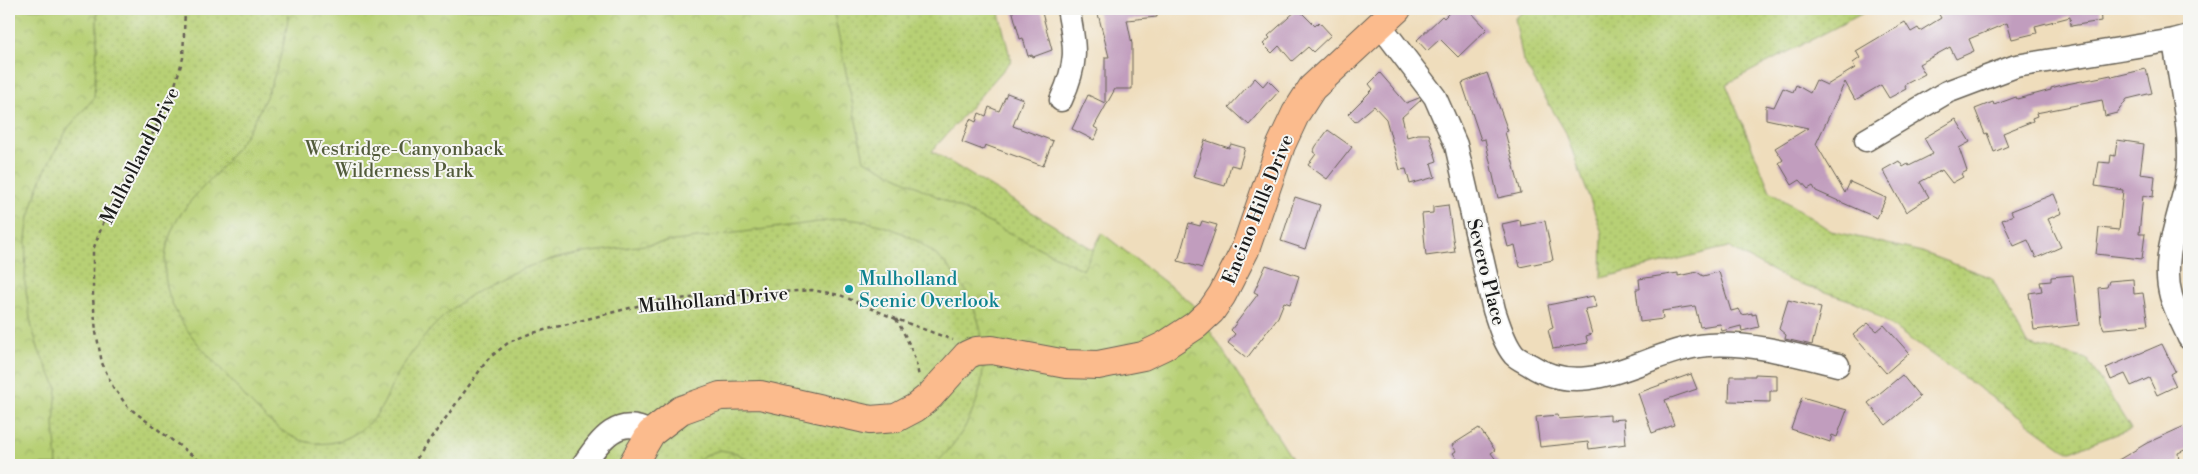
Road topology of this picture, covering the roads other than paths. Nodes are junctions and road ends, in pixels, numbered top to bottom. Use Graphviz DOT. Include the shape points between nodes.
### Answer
graph roads {
  1 [pos="1068,9"];
  2 [pos="1388,17"];
  3 [pos="2182,38"];
  4 [pos="1060,100"];
  5 [pos="1866,140"];
  6 [pos="2189,338"];
  7 [pos="1838,365"];
  8 [pos="651,433"];
  9 [pos="583,465"];
  10 [pos="632,465"];
  1 -- 4 [label="street" via="1076,45 1074,65"];
  2 -- 7 [label="street, Severo Place" via="1435,96 1456,145 1494,310 1503,336 1515,355 1542,373 1589,379 1706,345 1735,344"];
  2 -- 8 [label="main road, Encino Hills Drive" via="1312,88 1281,145 1245,250 1217,303 1196,325 1164,346 1143,356 1098,364 1066,364 982,350 971,352 930,396 896,418 870,420 760,396 720,396 681,410"];
  3 -- 5 [label="street" via="2016,66 1947,92"];
  3 -- 6 [label="street" via="2189,157 2169,266 2171,294"];
  8 -- 9 [label="street" via="639,426 615,429"];
  8 -- 10 [label="main road"];
}
